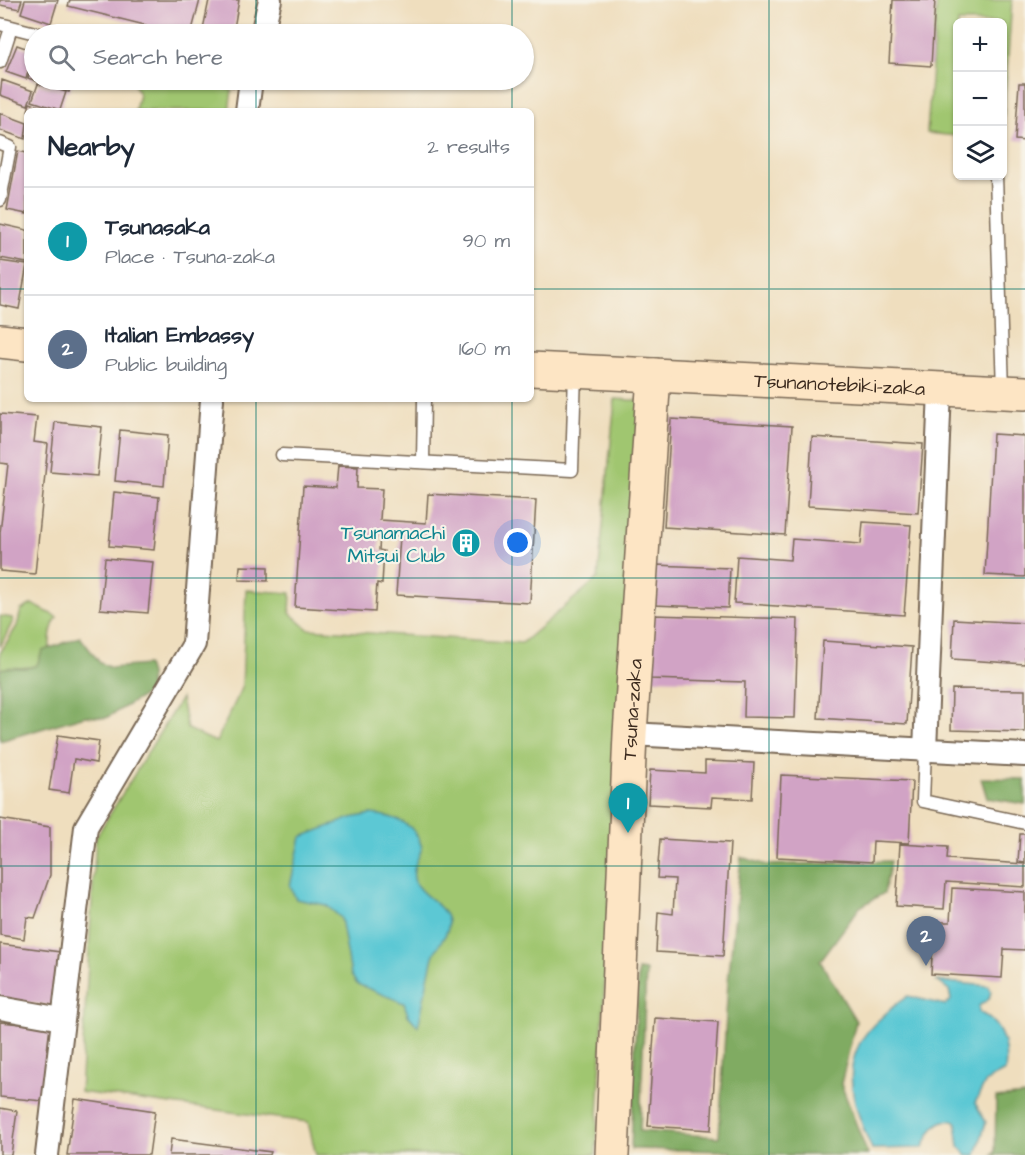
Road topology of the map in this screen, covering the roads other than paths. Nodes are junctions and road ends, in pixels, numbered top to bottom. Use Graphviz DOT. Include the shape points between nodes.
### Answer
graph roads {
  1 [pos="270,0"];
  2 [pos="264,24"];
  3 [pos="5,26"];
  4 [pos="24,30"];
  5 [pos="0,62"];
  6 [pos="245,90"];
  7 [pos="247,108"];
  8 [pos="0,144"];
  9 [pos="996,180"];
  10 [pos="0,200"];
  11 [pos="0,341"];
  12 [pos="24,344"];
  13 [pos="534,369"];
  14 [pos="575,371"];
  15 [pos="654,375"];
  16 [pos="940,390"];
  17 [pos="1014,393"];
  18 [pos="212,402"];
  19 [pos="424,402"];
  20 [pos="282,455"];
  21 [pos="423,462"];
  22 [pos="630,734"];
  23 [pos="925,750"];
  24 [pos="1025,755"];
  25 [pos="1025,823"];
  26 [pos="0,1008"];
  27 [pos="62,1019"];
  28 [pos="47,1155"];
  29 [pos="612,1155"];
  1 -- 2 [label="street"];
  3 -- 4 [label="lane"];
  3 -- 5 [label="lane"];
  6 -- 7 [label="street"];
  8 -- 10 [label="lane" via="10,147"];
  9 -- 17 [label="lane"];
  11 -- 12 [label="street"];
  13 -- 14 [label="street, Tsunanotebiki-zaka"];
  14 -- 15 [label="street, Tsunanotebiki-zaka"];
  14 -- 21 [label="lane" via="572,470"];
  15 -- 16 [label="street, Tsunanotebiki-zaka"];
  15 -- 22 [label="street, Tsuna-zaka"];
  16 -- 17 [label="street, Tsunanotebiki-zaka"];
  16 -- 23 [label="street"];
  18 -- 27 [label="street" via="194,644 86,827"];
  19 -- 21 [label="lane"];
  20 -- 21 [label="lane"];
  22 -- 23 [label="street"];
  22 -- 29 [label="street, Tsuna-zaka"];
  23 -- 24 [label="street"];
  23 -- 25 [label="lane" via="923,801"];
  26 -- 27 [label="street"];
  27 -- 28 [label="street"];
}
